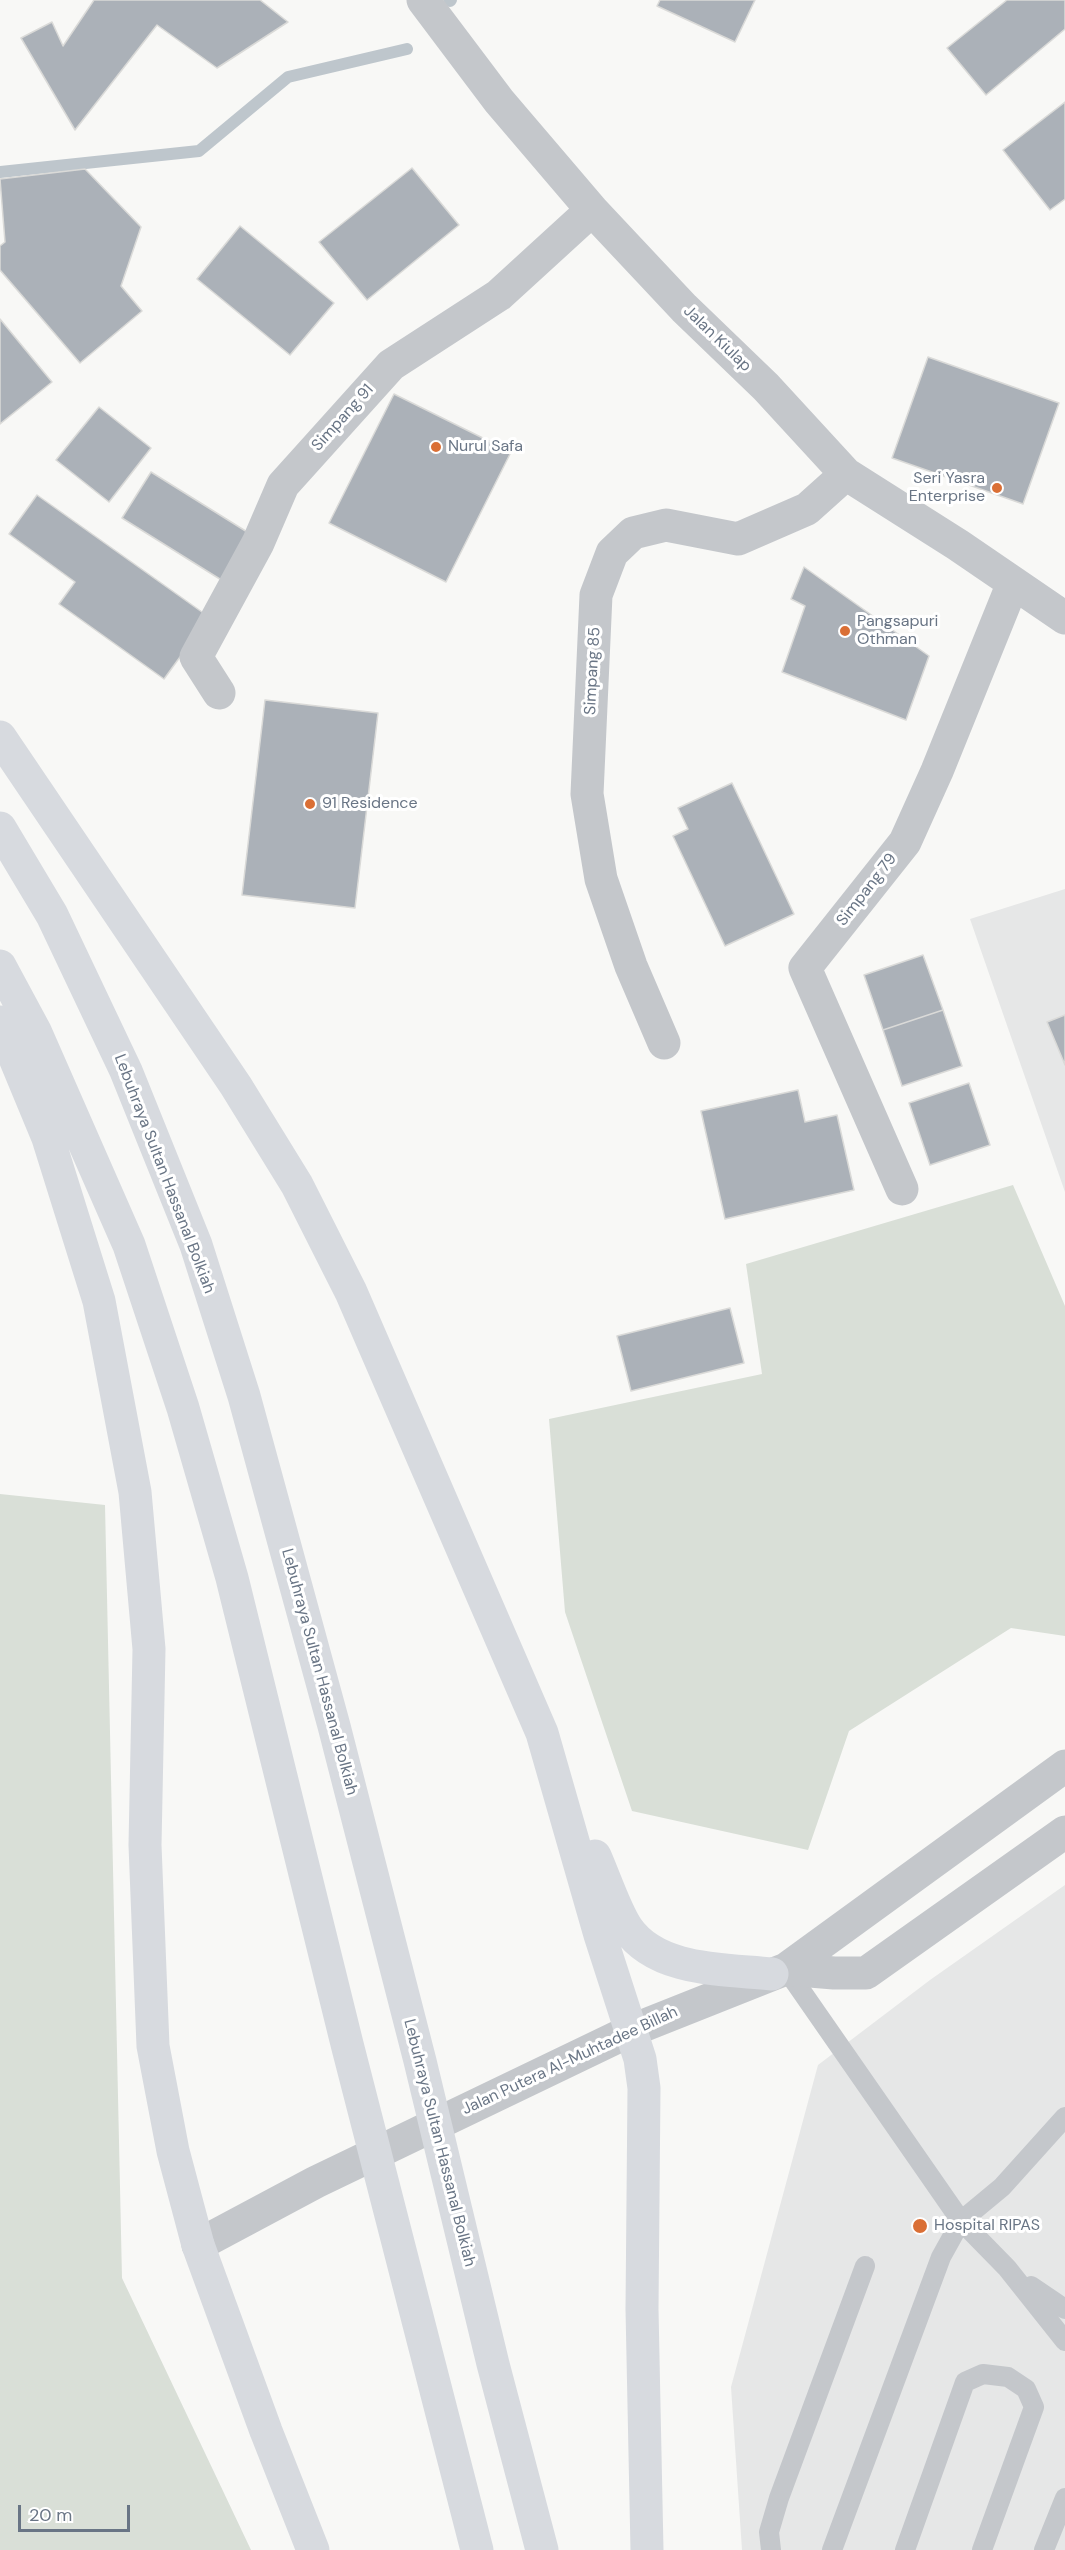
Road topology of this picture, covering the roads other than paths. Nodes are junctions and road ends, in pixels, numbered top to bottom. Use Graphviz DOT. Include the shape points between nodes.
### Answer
graph roads {
  1 [pos="423,0"];
  2 [pos="592,210"];
  3 [pos="846,474"];
  4 [pos="1013,583"];
  5 [pos="1065,618"];
  6 [pos="219,693"];
  7 [pos="0,737"];
  8 [pos="0,828"];
  9 [pos="0,966"];
  10 [pos="0,1022"];
  11 [pos="664,1043"];
  12 [pos="902,1189"];
  13 [pos="542,1733"];
  14 [pos="1065,1766"];
  15 [pos="1065,1832"];
  16 [pos="779,1971"];
  17 [pos="630,2031"];
  18 [pos="1065,2117"];
  19 [pos="961,2221"];
  20 [pos="198,2245"];
  21 [pos="865,2266"];
  22 [pos="1007,2268"];
  23 [pos="1065,2309"];
  24 [pos="1065,2341"];
  25 [pos="1065,2498"];
  26 [pos="313,2550"];
  27 [pos="477,2550"];
  28 [pos="542,2550"];
  29 [pos="647,2550"];
  30 [pos="771,2550"];
  31 [pos="832,2550"];
  32 [pos="905,2550"];
  33 [pos="982,2550"];
  34 [pos="1044,2550"];
  1 -- 2 [label="street, Jalan Kiulap" via="499,102"];
  2 -- 3 [label="street, Jalan Kiulap"];
  2 -- 6 [label="street, Simpang 91" via="499,295 391,365 283,485 258,543 196,657"];
  3 -- 4 [label="street, Jalan Kiulap"];
  3 -- 11 [label="street, Simpang 85" via="807,509 738,539 666,525 633,533 612,553 596,596 587,794 601,879 631,966"];
  4 -- 5 [label="street, Jalan Kiulap"];
  4 -- 12 [label="street, Simpang 79" via="905,842 805,968"];
  7 -- 13 [label="main road" via="188,1011 297,1185 351,1292"];
  8 -- 28 [label="main road, Lebuhraya Sultan Hassanal Bolkiah" via="52,915 126,1071 196,1245 244,1396 334,1726"];
  9 -- 27 [label="main road" via="35,1031 129,1245 183,1408 232,1578"];
  10 -- 20 [label="main road" via="48,1138 99,1301 135,1492 149,1649 145,1845 153,2046 172,2151"];
  13 -- 16 [label="main road" via="626,1927 641,1944 690,1964"];
  13 -- 17 [label="main road"];
  14 -- 16 [label="street, Jalan Putera Al-Muhtadee Billah"];
  15 -- 16 [label="street, Jalan Putera Al-Muhtadee Billah" via="866,1973"];
  16 -- 17 [label="street, Jalan Putera Al-Muhtadee Billah"];
  16 -- 19 [label="lane"];
  17 -- 20 [label="street, Jalan Putera Al-Muhtadee Billah" via="316,2182"];
  17 -- 29 [label="main road" via="640,2059 644,2088 642,2309"];
  18 -- 19 [label="lane" via="1002,2187"];
  19 -- 22 [label="lane"];
  19 -- 31 [label="lane" via="941,2258"];
  20 -- 26 [label="main road"];
  21 -- 30 [label="lane" via="779,2498 769,2532"];
  22 -- 23 [label="lane"];
  22 -- 24 [label="lane"];
  25 -- 34 [label="lane"];
  32 -- 33 [label="lane" via="965,2382 983,2374 1008,2377 1026,2389 1034,2407"];
}
